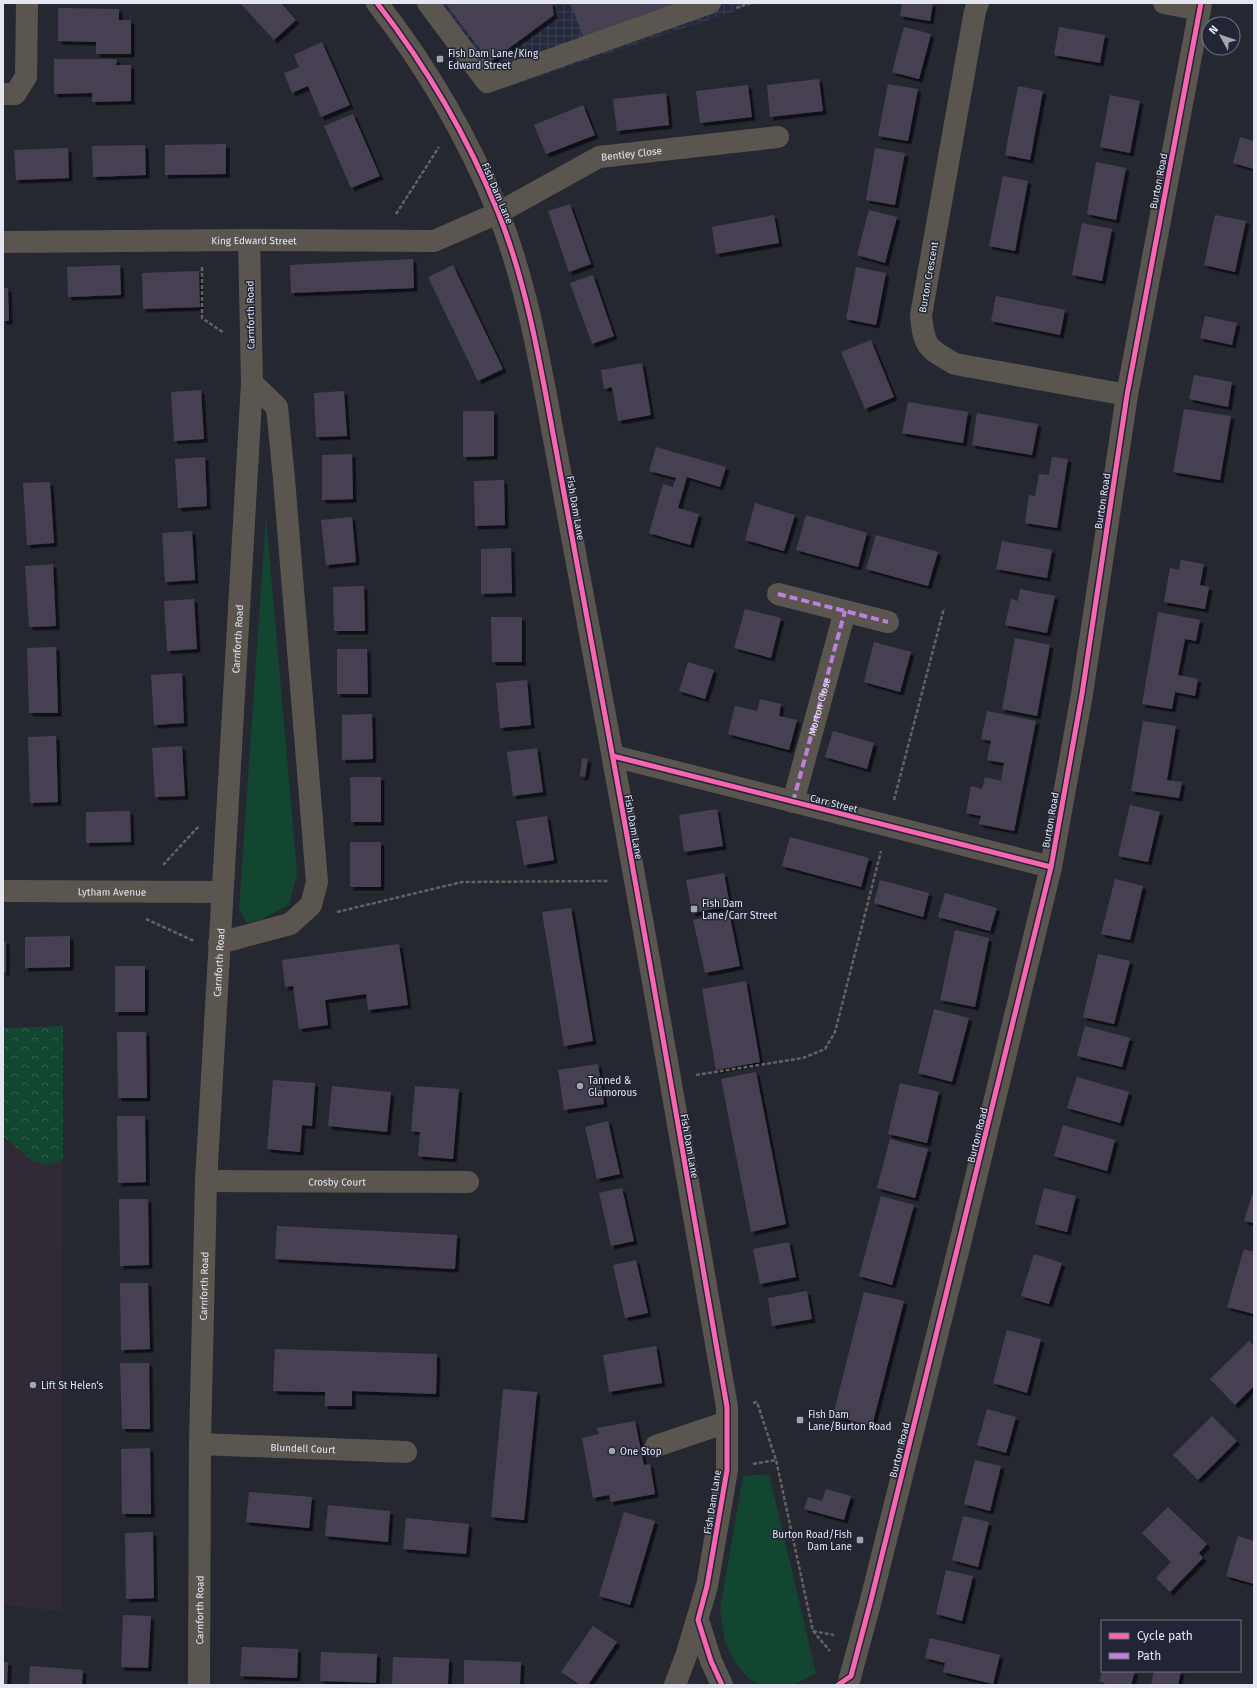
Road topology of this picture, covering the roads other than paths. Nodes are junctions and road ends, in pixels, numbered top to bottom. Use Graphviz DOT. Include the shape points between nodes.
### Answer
graph roads {
  1 [pos="28,3"];
  2 [pos="377,3"];
  3 [pos="428,3"];
  4 [pos="710,3"];
  5 [pos="978,3"];
  6 [pos="1164,3"];
  7 [pos="1200,7"];
  8 [pos="3,94"];
  9 [pos="778,137"];
  10 [pos="498,213"];
  11 [pos="249,240"];
  12 [pos="3,242"];
  13 [pos="252,383"];
  14 [pos="1127,395"];
  15 [pos="778,594"];
  16 [pos="845,611"];
  17 [pos="888,622"];
  18 [pos="613,756"];
  19 [pos="793,802"];
  20 [pos="1051,867"];
  21 [pos="3,892"];
  22 [pos="222,892"];
  23 [pos="218,947"];
  24 [pos="206,1181"];
  25 [pos="468,1182"];
  26 [pos="727,1415"];
  27 [pos="200,1444"];
  28 [pos="656,1446"];
  29 [pos="406,1452"];
  30 [pos="698,1620"];
  31 [pos="846,1682"];
  32 [pos="200,1685"];
  33 [pos="675,1685"];
  34 [pos="722,1685"];
  1 -- 8 [label="street" via="26,77 15,94"];
  2 -- 10 [label="street, Fish Dam Lane" via="455,123"];
  3 -- 4 [label="street" via="487,82"];
  5 -- 14 [label="street, Burton Crescent" via="921,315 924,339 935,353 955,364"];
  6 -- 7 [label="street"];
  7 -- 14 [label="street, Burton Road"];
  9 -- 10 [label="street, Bentley Close" via="599,158"];
  10 -- 11 [label="street, King Edward Street" via="434,241"];
  10 -- 18 [label="street, Fish Dam Lane" via="525,293"];
  11 -- 12 [label="street, King Edward Street"];
  11 -- 13 [label="street, Carnforth Road"];
  13 -- 22 [label="street, Carnforth Road"];
  13 -- 23 [label="street" via="277,407 317,882 311,905 290,924"];
  14 -- 20 [label="street, Burton Road" via="1082,694"];
  15 -- 16 [label="street"];
  16 -- 17 [label="street"];
  16 -- 19 [label="street, Morton Close"];
  18 -- 19 [label="street, Carr Street"];
  18 -- 26 [label="street, Fish Dam Lane"];
  19 -- 20 [label="street, Carr Street"];
  20 -- 31 [label="street, Burton Road" via="963,1231"];
  21 -- 22 [label="street, Lytham Avenue"];
  22 -- 23 [label="street, Carnforth Road"];
  23 -- 24 [label="street, Carnforth Road"];
  24 -- 25 [label="street, Crosby Court"];
  24 -- 27 [label="street, Carnforth Road"];
  26 -- 28 [label="street"];
  26 -- 30 [label="street, Fish Dam Lane" via="727,1470 708,1586"];
  27 -- 29 [label="street, Blundell Court"];
  27 -- 32 [label="street, Carnforth Road"];
  30 -- 33 [label="street, Fish Dam Lane"];
  30 -- 34 [label="street" via="711,1661"];
}
